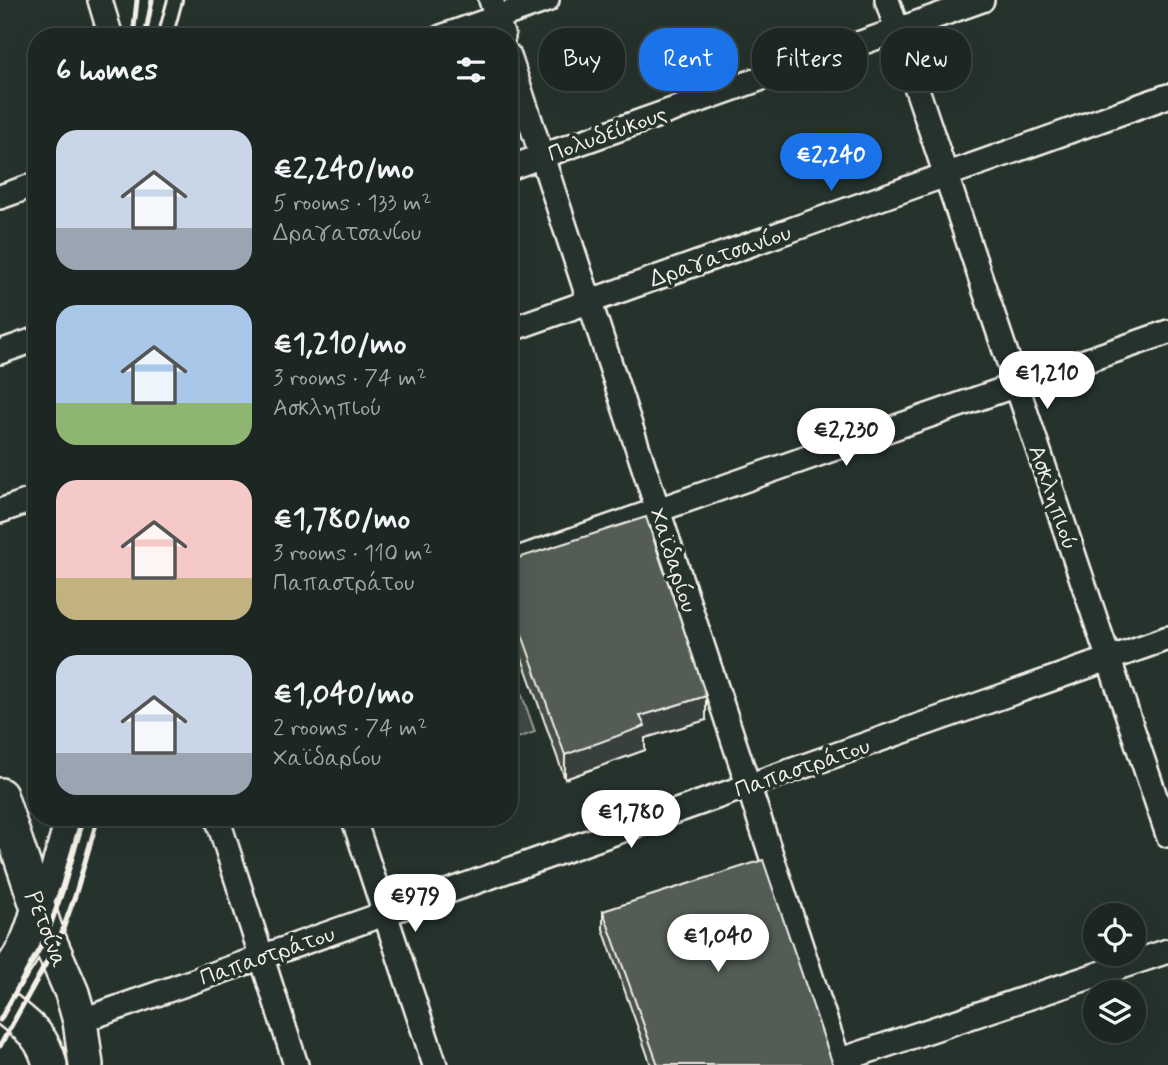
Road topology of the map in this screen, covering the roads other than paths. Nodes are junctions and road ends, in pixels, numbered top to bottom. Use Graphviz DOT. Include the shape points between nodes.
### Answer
graph roads {
  1 [pos="100,0"];
  2 [pos="175,0"];
  3 [pos="547,0"];
  4 [pos="887,0"];
  5 [pos="982,0"];
  6 [pos="497,18"];
  7 [pos="108,28"];
  8 [pos="167,28"];
  9 [pos="468,28"];
  10 [pos="896,28"];
  11 [pos="903,28"];
  12 [pos="881,36"];
  13 [pos="518,83"];
  14 [pos="917,91"];
  15 [pos="1168,96"];
  16 [pos="542,156"];
  17 [pos="518,165"];
  18 [pos="945,176"];
  19 [pos="28,187"];
  20 [pos="0,196"];
  21 [pos="590,301"];
  22 [pos="518,327"];
  23 [pos="1168,332"];
  24 [pos="28,342"];
  25 [pos="0,352"];
  26 [pos="1016,385"];
  27 [pos="28,501"];
  28 [pos="658,510"];
  29 [pos="0,511"];
  30 [pos="518,559"];
  31 [pos="1168,638"];
  32 [pos="1109,659"];
  33 [pos="748,786"];
  34 [pos="0,795"];
  35 [pos="65,826"];
  36 [pos="220,826"];
  37 [pos="356,826"];
  38 [pos="1168,835"];
  39 [pos="38,910"];
  40 [pos="385,914"];
  41 [pos="1168,951"];
  42 [pos="262,957"];
  43 [pos="0,983"];
  44 [pos="0,1004"];
  45 [pos="80,1021"];
  46 [pos="839,1063"];
  47 [pos="50,1065"];
  48 [pos="86,1065"];
  49 [pos="296,1065"];
  50 [pos="435,1065"];
  1 -- 7 [label="street"];
  2 -- 8 [label="lane"];
  3 -- 6 [label="street"];
  4 -- 10 [label="street, Ασκληπιού"];
  5 -- 11 [label="street, Πολυδεύκους"];
  6 -- 9 [label="street"];
  12 -- 16 [label="street, Πολυδεύκους"];
  13 -- 16 [label="street, Χαϊδαρίου"];
  14 -- 18 [label="street, Ασκληπιού"];
  15 -- 18 [label="street, Δραγατσανίου"];
  16 -- 17 [label="street, Πολυδεύκους"];
  16 -- 21 [label="street, Χαϊδαρίου"];
  18 -- 21 [label="street, Δραγατσανίου"];
  18 -- 26 [label="street, Ασκληπιού"];
  19 -- 20 [label="street"];
  21 -- 22 [label="street, Δραγατσανίου"];
  21 -- 28 [label="street, Χαϊδαρίου"];
  23 -- 26 [label="street"];
  24 -- 25 [label="street"];
  26 -- 28 [label="street"];
  26 -- 32 [label="street, Ασκληπιού"];
  27 -- 29 [label="street"];
  28 -- 30 [label="street"];
  28 -- 33 [label="street, Χαϊδαρίου"];
  31 -- 32 [label="street, Παπαστράτου"];
  32 -- 33 [label="street, Παπαστράτου"];
  32 -- 38 [label="street, Ασκληπιού"];
  33 -- 40 [label="street, Παπαστράτου"];
  33 -- 46 [label="street, Χαϊδαρίου"];
  34 -- 39 [label="main road, Ρετσίνα"];
  35 -- 39 [label="street"];
  36 -- 42 [label="street"];
  37 -- 40 [label="street"];
  39 -- 43 [label="main road" via="18,961"];
  39 -- 45 [label="main road, Ρετσίνα"];
  40 -- 42 [label="street, Παπαστράτου"];
  40 -- 50 [label="street"];
  41 -- 46 [label="street"];
  42 -- 45 [label="street, Παπαστράτου"];
  42 -- 49 [label="street"];
  44 -- 47 [label="main road" via="30,1027"];
  45 -- 48 [label="main road, Ρετσίνα"];
}
